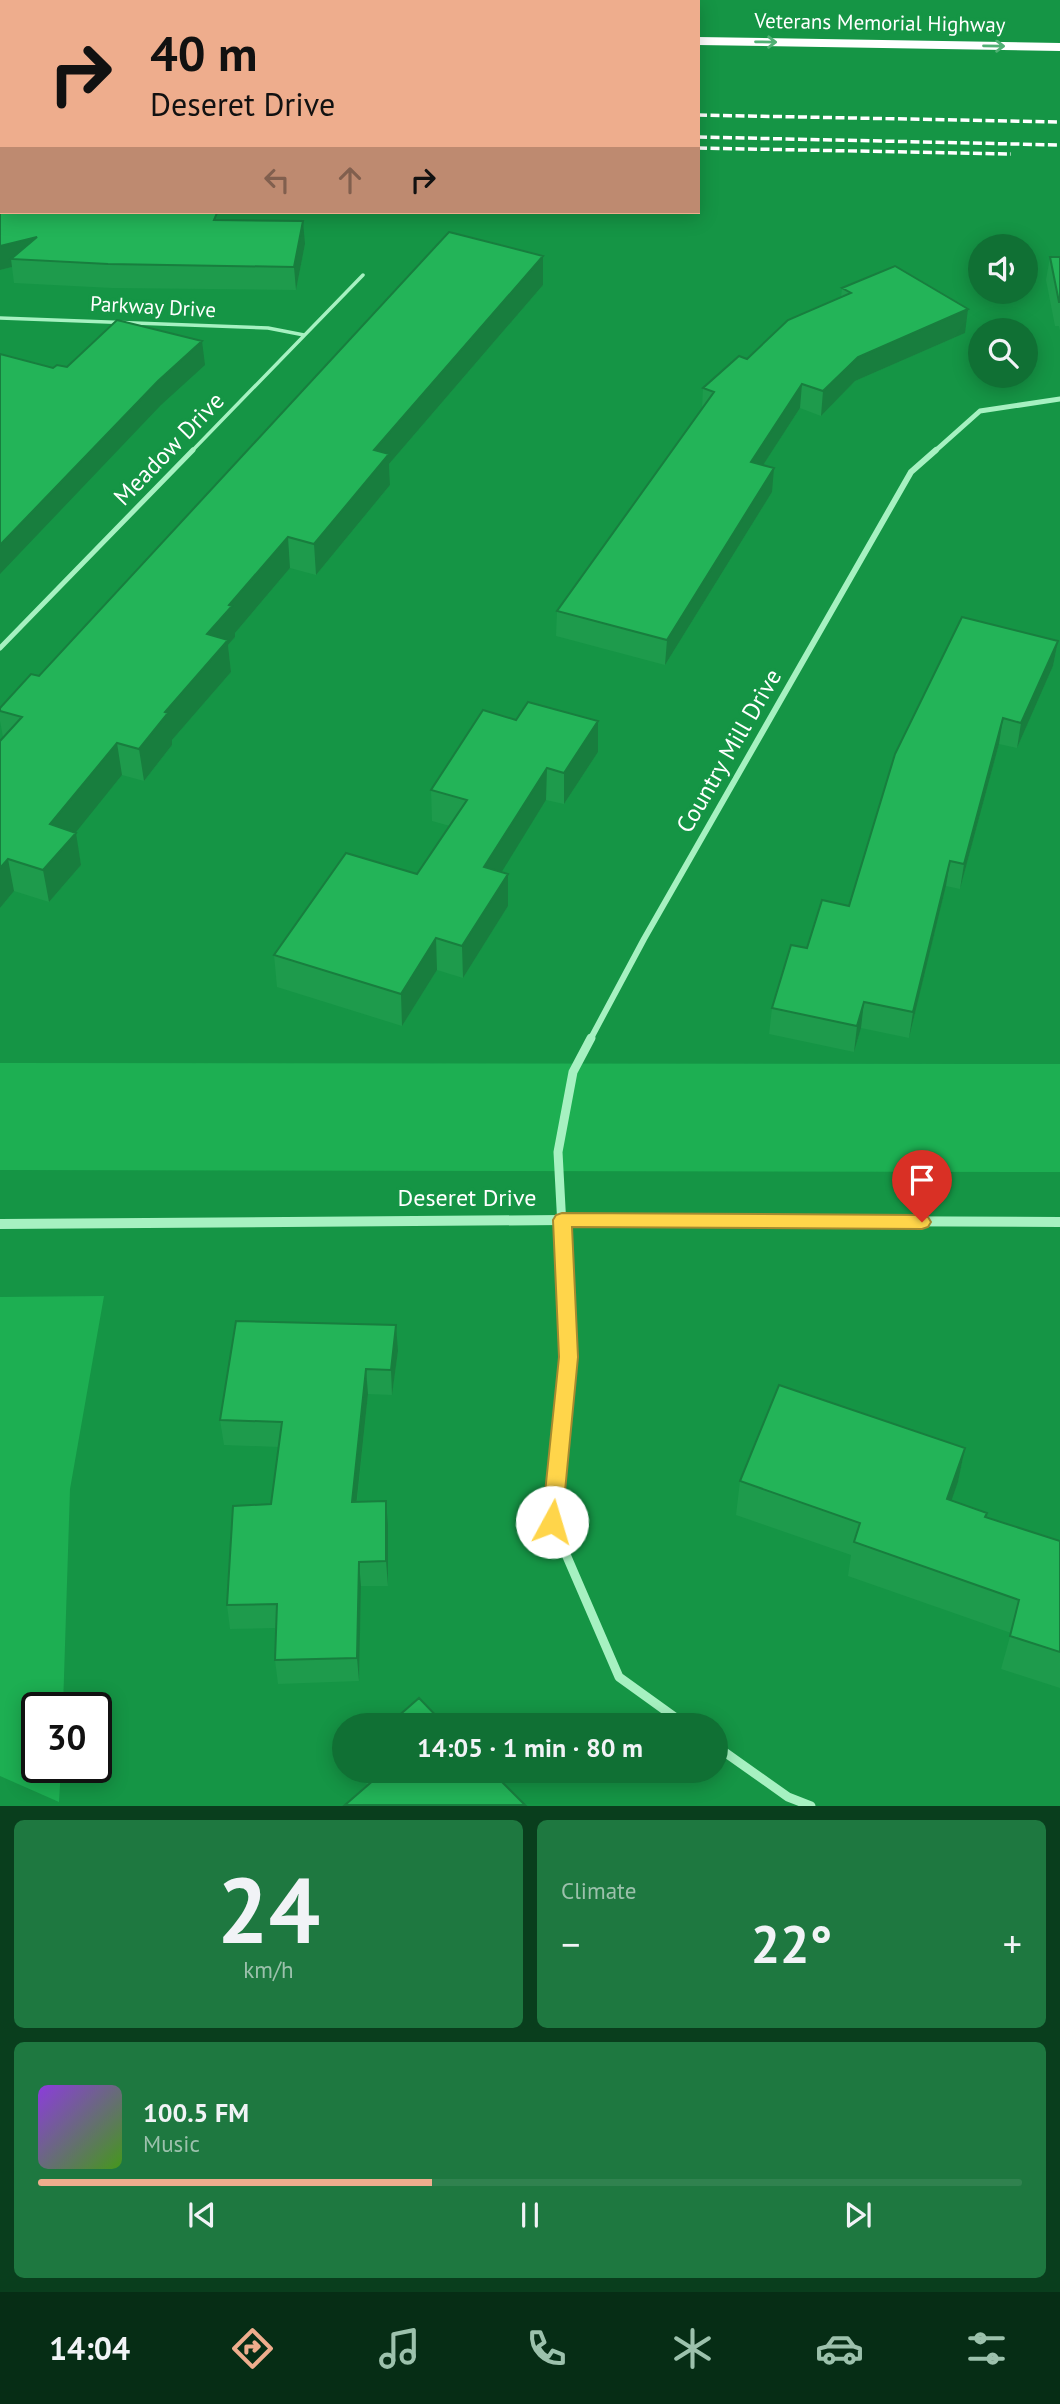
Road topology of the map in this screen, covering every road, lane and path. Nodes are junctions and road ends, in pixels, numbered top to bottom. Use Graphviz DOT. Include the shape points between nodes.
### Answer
graph roads {
  1 [pos="700,41"];
  2 [pos="1060,47"];
  3 [pos="363,275"];
  4 [pos="0,318"];
  5 [pos="303,335"];
  6 [pos="1060,399"];
  7 [pos="0,648"];
  8 [pos="562,1220"];
  9 [pos="1060,1223"];
  10 [pos="0,1224"];
  11 [pos="669,1713"];
  12 [pos="728,1754"];
  13 [pos="811,1805"];
  1 -- 2 [label="highway, Veterans Memorial Highway, one-way"];
  3 -- 5 [label="lane, Meadow Drive"];
  4 -- 5 [label="lane, Parkway Drive" via="268,328"];
  5 -- 7 [label="lane, Meadow Drive"];
  6 -- 8 [label="street, Country Mill Drive" via="980,411 911,472 573,1072 558,1152"];
  8 -- 9 [label="street, Deseret Drive"];
  8 -- 10 [label="street, Deseret Drive"];
  8 -- 11 [label="street, Country Mill Drive" via="569,1357 552,1522 618,1676"];
  12 -- 13 [label="street" via="788,1797"];
}
